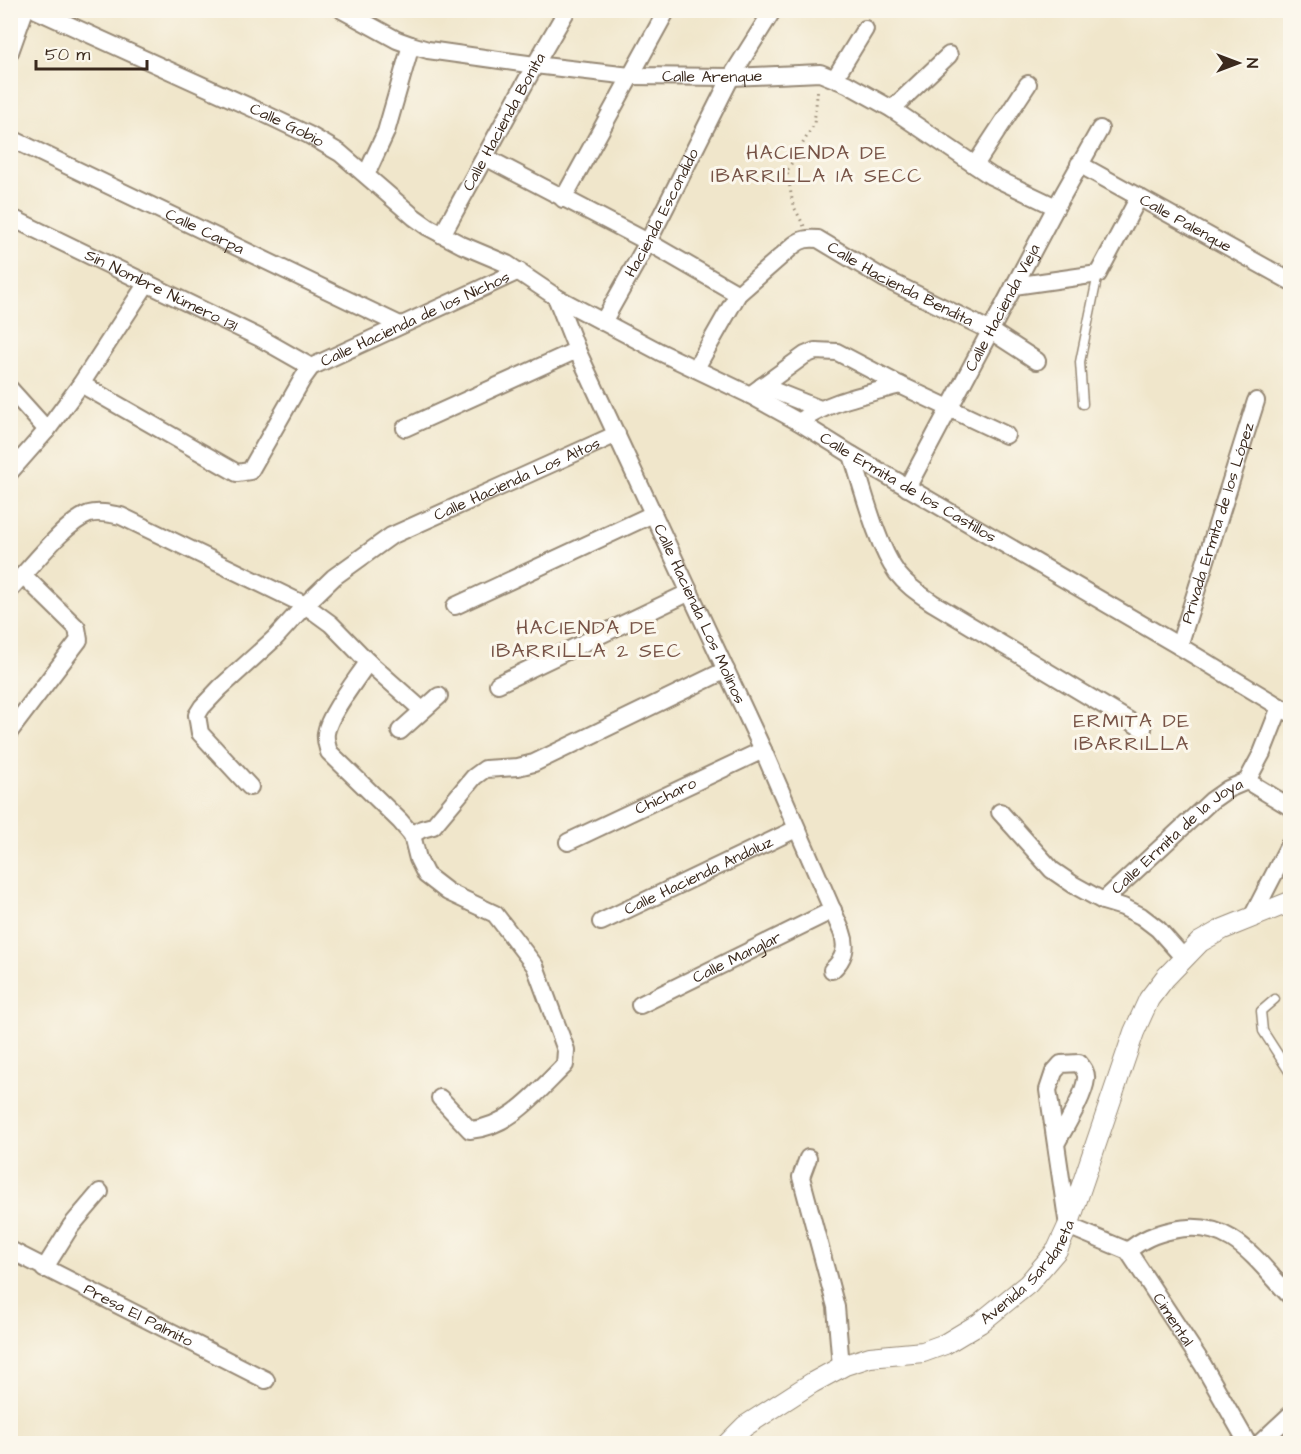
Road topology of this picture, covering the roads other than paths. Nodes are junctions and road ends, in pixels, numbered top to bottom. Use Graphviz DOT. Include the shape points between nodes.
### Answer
graph roads {
  1 [pos="25,10"];
  2 [pos="36,10"];
  3 [pos="342,10"];
  4 [pos="567,10"];
  5 [pos="667,10"];
  6 [pos="773,10"];
  7 [pos="864,29"];
  8 [pos="411,45"];
  9 [pos="10,52"];
  10 [pos="949,55"];
  11 [pos="535,65"];
  12 [pos="827,75"];
  13 [pos="630,76"];
  14 [pos="731,77"];
  15 [pos="1028,84"];
  16 [pos="892,109"];
  17 [pos="1100,129"];
  18 [pos="10,138"];
  19 [pos="485,157"];
  20 [pos="1079,164"];
  21 [pos="975,165"];
  22 [pos="366,175"];
  23 [pos="1139,197"];
  24 [pos="563,199"];
  25 [pos="1056,207"];
  26 [pos="10,217"];
  27 [pos="442,235"];
  28 [pos="648,242"];
  29 [pos="519,272"];
  30 [pos="1098,274"];
  31 [pos="1290,282"];
  32 [pos="147,283"];
  33 [pos="1014,286"];
  34 [pos="738,294"];
  35 [pos="556,297"];
  36 [pos="603,322"];
  37 [pos="400,325"];
  38 [pos="991,331"];
  39 [pos="578,351"];
  40 [pos="1037,361"];
  41 [pos="311,367"];
  42 [pos="696,368"];
  43 [pos="81,384"];
  44 [pos="900,385"];
  45 [pos="10,389"];
  46 [pos="756,391"];
  47 [pos="1256,400"];
  48 [pos="1083,404"];
  49 [pos="949,407"];
  50 [pos="820,409"];
  51 [pos="799,422"];
  52 [pos="405,428"];
  53 [pos="47,430"];
  54 [pos="617,434"];
  55 [pos="1006,435"];
  56 [pos="852,455"];
  57 [pos="10,472"];
  58 [pos="907,488"];
  59 [pos="653,514"];
  60 [pos="23,575"];
  61 [pos="10,589"];
  62 [pos="690,592"];
  63 [pos="305,605"];
  64 [pos="455,606"];
  65 [pos="1179,646"];
  66 [pos="368,662"];
  67 [pos="726,670"];
  68 [pos="498,684"];
  69 [pos="439,696"];
  70 [pos="422,710"];
  71 [pos="1285,710"];
  72 [pos="1143,729"];
  73 [pos="10,731"];
  74 [pos="400,731"];
  75 [pos="763,750"];
  76 [pos="1247,781"];
  77 [pos="250,787"];
  78 [pos="1290,807"];
  79 [pos="1000,812"];
  80 [pos="796,829"];
  81 [pos="412,836"];
  82 [pos="568,842"];
  83 [pos="1290,843"];
  84 [pos="1103,901"];
  85 [pos="1290,902"];
  86 [pos="833,910"];
  87 [pos="1252,917"];
  88 [pos="602,922"];
  89 [pos="1184,957"];
  90 [pos="832,970"];
  91 [pos="1275,999"];
  92 [pos="640,1005"];
  93 [pos="1290,1073"];
  94 [pos="440,1098"];
  95 [pos="1056,1144"];
  96 [pos="808,1158"];
  97 [pos="100,1192"];
  98 [pos="1068,1226"];
  99 [pos="1121,1248"];
  100 [pos="10,1250"];
  101 [pos="44,1269"];
  102 [pos="1290,1296"];
  103 [pos="841,1367"];
  104 [pos="266,1380"];
  105 [pos="1290,1415"];
  106 [pos="727,1443"];
  107 [pos="1248,1443"];
  108 [pos="1259,1443"];
  1 -- 9 [label="street"];
  2 -- 22 [label="street, Calle Gobio" via="263,113 340,153"];
  3 -- 8 [label="street, Calle Arenque"];
  4 -- 11 [label="street, Calle Hacienda Bonita"];
  5 -- 13 [label="street"];
  6 -- 14 [label="street, Hacienda Escondido"];
  7 -- 12 [label="street"];
  8 -- 11 [label="street, Calle Arenque"];
  8 -- 22 [label="street" via="386,132"];
  10 -- 16 [label="street"];
  11 -- 13 [label="street, Calle Arenque"];
  11 -- 19 [label="street, Calle Hacienda Bonita"];
  12 -- 14 [label="street, Calle Arenque"];
  12 -- 16 [label="street"];
  13 -- 14 [label="street, Calle Arenque"];
  13 -- 24 [label="street"];
  14 -- 28 [label="street, Hacienda Escondido"];
  15 -- 21 [label="street"];
  16 -- 21 [label="street"];
  17 -- 20 [label="street, Calle Hacienda Vieja"];
  18 -- 37 [label="street, Calle Carpa"];
  19 -- 24 [label="street"];
  19 -- 27 [label="street, Calle Hacienda Bonita"];
  20 -- 23 [label="street, Calle Palenque"];
  20 -- 25 [label="street, Calle Hacienda Vieja"];
  21 -- 25 [label="street"];
  22 -- 27 [label="street, Calle Gobio" via="414,217"];
  23 -- 30 [label="street"];
  23 -- 31 [label="street, Calle Palenque"];
  24 -- 28 [label="street"];
  25 -- 33 [label="street, Calle Hacienda Vieja"];
  26 -- 32 [label="street, Sin Nombre Número 131"];
  27 -- 29 [label="street, Calle Gobio"];
  28 -- 34 [label="street"];
  28 -- 36 [label="street, Hacienda Escondido"];
  29 -- 35 [label="street, Calle Ermita de los Castillos"];
  29 -- 37 [label="street, Calle Hacienda de los Nichos"];
  30 -- 33 [label="street"];
  30 -- 48 [label="lane" via="1080,362"];
  32 -- 41 [label="street, Sin Nombre Número 131"];
  32 -- 43 [label="street"];
  33 -- 38 [label="street, Calle Hacienda Vieja"];
  34 -- 38 [label="street, Calle Hacienda Bendita" via="801,240 818,239 883,278"];
  34 -- 42 [label="street"];
  35 -- 36 [label="street, Calle Ermita de los Castillos"];
  35 -- 39 [label="street, Calle Hacienda Los Molinos"];
  36 -- 42 [label="street, Calle Ermita de los Castillos"];
  37 -- 41 [label="street, Calle Hacienda de los Nichos"];
  38 -- 40 [label="street, Calle Hacienda Bendita"];
  38 -- 49 [label="street, Calle Hacienda Vieja"];
  39 -- 52 [label="street"];
  39 -- 54 [label="street, Calle Hacienda Los Molinos"];
  41 -- 43 [label="street" via="250,471 237,473"];
  42 -- 46 [label="street, Calle Ermita de los Castillos"];
  43 -- 53 [label="street"];
  44 -- 46 [label="street" via="837,352 825,350 805,355"];
  44 -- 49 [label="street"];
  44 -- 50 [label="street"];
  45 -- 53 [label="street"];
  46 -- 50 [label="street"];
  46 -- 51 [label="street, Calle Ermita de los Castillos"];
  47 -- 65 [label="street, Privada Ermita de los López"];
  49 -- 55 [label="street"];
  49 -- 58 [label="street, Calle Hacienda Vieja"];
  50 -- 51 [label="street"];
  51 -- 56 [label="street, Calle Ermita de los Castillos"];
  53 -- 57 [label="street"];
  54 -- 59 [label="street, Calle Hacienda Los Molinos"];
  54 -- 63 [label="street, Calle Hacienda Los Altos" via="391,536 334,577"];
  56 -- 58 [label="street, Calle Ermita de los Castillos"];
  56 -- 72 [label="street" via="886,553 912,589"];
  58 -- 65 [label="street, Calle Ermita de los Castillos"];
  59 -- 62 [label="street, Calle Hacienda Los Molinos"];
  59 -- 64 [label="street"];
  60 -- 61 [label="street"];
  60 -- 63 [label="street" via="75,522 104,512 121,516"];
  60 -- 73 [label="street" via="76,628 79,640"];
  62 -- 67 [label="street, Calle Hacienda Los Molinos"];
  62 -- 68 [label="street"];
  63 -- 66 [label="street" via="331,624"];
  63 -- 77 [label="street, Calle Hacienda Los Altos" via="197,715 201,733"];
  65 -- 71 [label="street, Calle Ermita de los Castillos"];
  66 -- 70 [label="street"];
  66 -- 81 [label="street" via="331,719 326,741 329,752"];
  67 -- 75 [label="street, Calle Hacienda Los Molinos"];
  67 -- 81 [label="street" via="534,763 485,769 433,826"];
  69 -- 70 [label="street"];
  70 -- 74 [label="street"];
  71 -- 76 [label="street, Calle Ermita de la Joya"];
  75 -- 80 [label="street, Calle Hacienda Los Molinos"];
  75 -- 82 [label="street, Chicharo"];
  76 -- 78 [label="street"];
  76 -- 84 [label="street, Calle Ermita de la Joya" via="1211,801"];
  79 -- 84 [label="street" via="1052,870"];
  80 -- 86 [label="street, Calle Hacienda Los Molinos"];
  80 -- 88 [label="street, Calle Hacienda Andaluz"];
  81 -- 94 [label="street" via="426,875 448,892 495,914 507,927 535,966 566,1050 565,1065 518,1111 484,1129 470,1130"];
  83 -- 87 [label="street"];
  84 -- 89 [label="street" via="1141,916"];
  85 -- 87 [label="street, Avenida Sardaneta"];
  86 -- 90 [label="street, Calle Hacienda Los Molinos" via="845,941 840,963"];
  86 -- 92 [label="street, Calle Manglar"];
  87 -- 89 [label="street, Avenida Sardaneta" via="1200,942"];
  89 -- 98 [label="street, Avenida Sardaneta" via="1149,999 1134,1032"];
  91 -- 93 [label="lane" via="1261,1011 1263,1030"];
  95 -- 98 [label="street"];
  96 -- 103 [label="street" via="801,1177 836,1307"];
  97 -- 101 [label="street" via="71,1226"];
  98 -- 99 [label="street"];
  98 -- 103 [label="street, Avenida Sardaneta" via="1057,1250 1028,1284 980,1323 945,1344 922,1352 870,1356"];
  99 -- 102 [label="street" via="1179,1228 1219,1231 1235,1240"];
  99 -- 107 [label="street, Cimental" via="1203,1365"];
  100 -- 101 [label="street, Presa El Palmito"];
  101 -- 104 [label="street, Presa El Palmito"];
  103 -- 106 [label="street, Avenida Sardaneta" via="745,1426"];
  105 -- 108 [label="street"];
}
